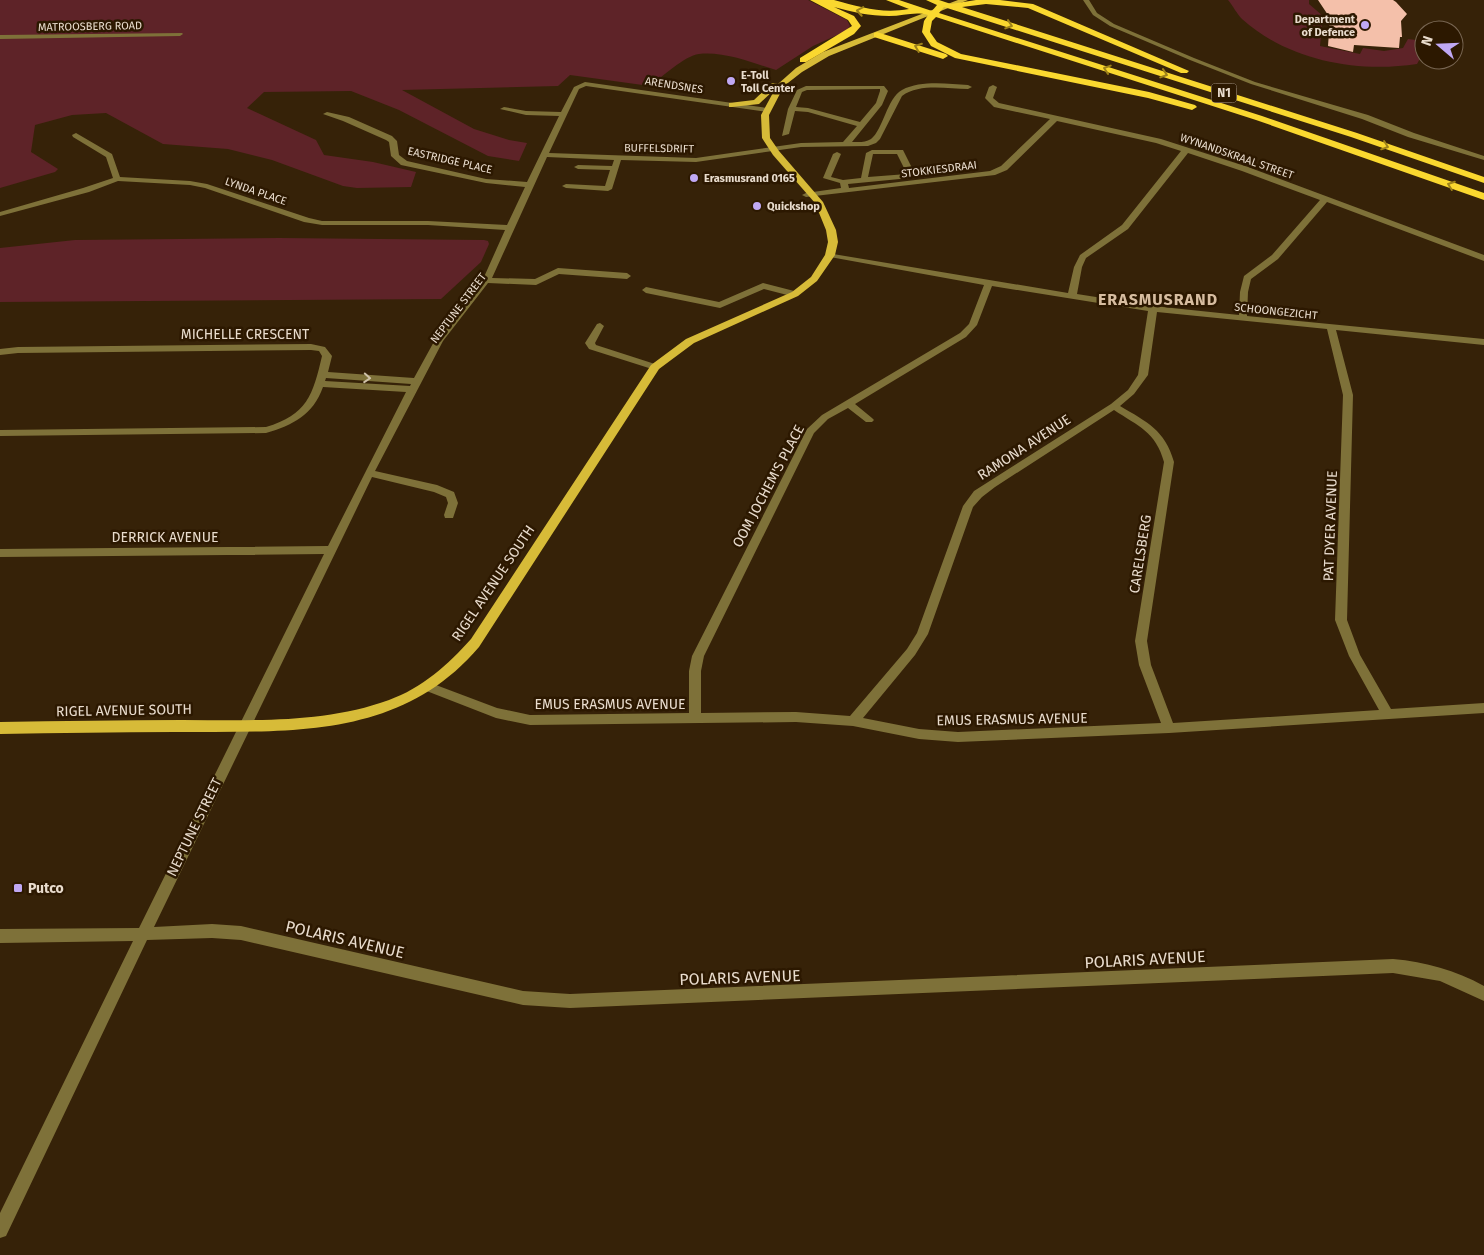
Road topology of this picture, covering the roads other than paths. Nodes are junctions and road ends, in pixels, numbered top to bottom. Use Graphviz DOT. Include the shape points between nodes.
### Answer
graph roads {
  1 [pos="814,0"];
  2 [pos="825,0"];
  3 [pos="890,0"];
  4 [pos="1022,0"];
  5 [pos="1086,0"];
  6 [pos="960,1"];
  7 [pos="935,8"];
  8 [pos="913,14"];
  9 [pos="900,19"];
  10 [pos="1084,30"];
  11 [pos="874,32"];
  12 [pos="180,34"];
  13 [pos="0,36"];
  14 [pos="803,60"];
  15 [pos="1051,75"];
  16 [pos="778,82"];
  17 [pos="578,86"];
  18 [pos="993,86"];
  19 [pos="968,87"];
  20 [pos="732,105"];
  21 [pos="504,109"];
  22 [pos="792,109"];
  23 [pos="763,110"];
  24 [pos="327,114"];
  25 [pos="563,114"];
  26 [pos="1054,119"];
  27 [pos="862,125"];
  28 [pos="1394,127"];
  29 [pos="785,134"];
  30 [pos="76,135"];
  31 [pos="1354,135"];
  32 [pos="845,145"];
  33 [pos="770,149"];
  34 [pos="1186,150"];
  35 [pos="1484,153"];
  36 [pos="837,154"];
  37 [pos="543,155"];
  38 [pos="618,158"];
  39 [pos="1484,158"];
  40 [pos="578,167"];
  41 [pos="614,168"];
  42 [pos="1419,173"];
  43 [pos="117,180"];
  44 [pos="864,180"];
  45 [pos="1484,180"];
  46 [pos="843,182"];
  47 [pos="529,185"];
  48 [pos="566,186"];
  49 [pos="846,191"];
  50 [pos="810,195"];
  51 [pos="1484,197"];
  52 [pos="1325,200"];
  53 [pos="0,214"];
  54 [pos="510,225"];
  55 [pos="830,255"];
  56 [pos="1484,258"];
  57 [pos="627,276"];
  58 [pos="484,280"];
  59 [pos="989,283"];
  60 [pos="646,290"];
  61 [pos="795,294"];
  62 [pos="1072,297"];
  63 [pos="1153,309"];
  64 [pos="1243,318"];
  65 [pos="600,326"];
  66 [pos="1331,328"];
  67 [pos="1484,342"];
  68 [pos="0,352"];
  69 [pos="655,367"];
  70 [pos="322,380"];
  71 [pos="413,385"];
  72 [pos="849,404"];
  73 [pos="1114,406"];
  74 [pos="870,420"];
  75 [pos="0,434"];
  76 [pos="369,473"];
  77 [pos="449,515"];
  78 [pos="331,550"];
  79 [pos="0,553"];
  80 [pos="428,687"];
  81 [pos="1484,708"];
  82 [pos="1388,715"];
  83 [pos="695,719"];
  84 [pos="853,721"];
  85 [pos="244,726"];
  86 [pos="0,728"];
  87 [pos="1169,728"];
  88 [pos="142,934"];
  89 [pos="0,936"];
  90 [pos="1484,994"];
  91 [pos="0,1230"];
  1 -- 14 [label="highway" via="851,18 857,26"];
  9 -- 2 [label="highway, one-way" via="848,9"];
  42 -- 3 [label="highway, N1, one-way" via="1259,118"];
  4 -- 10 [label="highway"];
  5 -- 28 [label="street" via="1102,19 1141,38 1253,83"];
  6 -- 7 [label="highway"];
  7 -- 8 [label="highway"];
  7 -- 9 [label="highway"];
  7 -- 9 [label="main road"];
  7 -- 10 [label="highway" via="986,1 1020,4"];
  7 -- 15 [label="highway" via="928,38 948,52"];
  7 -- 31 [label="highway, N1, one-way"];
  8 -- 9 [label="main road"];
  9 -- 11 [label="main road"];
  10 -- 31 [label="highway"];
  11 -- 14 [label="main road"];
  15 -- 11 [label="highway, one-way" via="952,58"];
  11 -- 23 [label="main road" via="798,70 781,85"];
  12 -- 13 [label="street, MATROOSBERG ROAD"];
  14 -- 16 [label="main road"];
  15 -- 42 [label="highway" via="1173,101"];
  16 -- 20 [label="main road" via="756,102"];
  16 -- 23 [label="main road"];
  17 -- 20 [label="street, ARENDSNES" via="592,84"];
  17 -- 25 [label="street, NEPTUNE STREET"];
  18 -- 26 [label="street, WYNANDSKRAAL STREET" via="989,96 993,103"];
  19 -- 32 [label="street, BUFFELSDRIFT" via="914,87 904,90 874,141"];
  20 -- 23 [label="street, ARENDSNES"];
  21 -- 25 [label="street"];
  22 -- 27 [label="street" via="808,110"];
  22 -- 27 [label="street" via="798,91 806,88 882,87 880,103"];
  22 -- 29 [label="street"];
  23 -- 33 [label="main road"];
  23 -- 33 [label="main road" via="756,124"];
  24 -- 47 [label="street, EASTRIDGE PLACE" via="346,118 389,138 393,141 395,156 404,162 486,181"];
  25 -- 37 [label="street, NEPTUNE STREET"];
  26 -- 34 [label="street, WYNANDSKRAAL STREET"];
  26 -- 49 [label="street, STOKKIESDRAAI" via="998,171"];
  27 -- 32 [label="street"];
  28 -- 35 [label="street"];
  28 -- 39 [label="street"];
  30 -- 43 [label="street" via="109,156"];
  31 -- 45 [label="highway, N1, one-way"];
  32 -- 33 [label="street, BUFFELSDRIFT"];
  33 -- 38 [label="street, BUFFELSDRIFT" via="696,160"];
  33 -- 50 [label="main road"];
  34 -- 52 [label="street, WYNANDSKRAAL STREET"];
  34 -- 62 [label="street" via="1124,227 1083,257"];
  36 -- 46 [label="street" via="827,178"];
  37 -- 38 [label="street, BUFFELSDRIFT"];
  37 -- 47 [label="street, NEPTUNE STREET"];
  38 -- 41 [label="street"];
  40 -- 41 [label="street"];
  41 -- 48 [label="street" via="608,188"];
  51 -- 42 [label="highway, N1, one-way"];
  43 -- 53 [label="street, LYNDA PLACE"];
  43 -- 54 [label="street, LYNDA PLACE" via="207,186 322,223"];
  44 -- 44 [label="street" via="910,176 911,174 900,152 870,152"];
  44 -- 46 [label="street"];
  46 -- 49 [label="street"];
  47 -- 54 [label="street, NEPTUNE STREET"];
  49 -- 50 [label="street, STOKKIESDRAAI"];
  50 -- 55 [label="main road" via="831,230"];
  52 -- 56 [label="street, WYNANDSKRAAL STREET"];
  52 -- 64 [label="street" via="1275,257 1247,278"];
  54 -- 58 [label="street, NEPTUNE STREET"];
  55 -- 59 [label="street, SCHOONGEZICHT"];
  55 -- 61 [label="main road, RIGEL AVENUE SOUTH" via="814,279"];
  57 -- 58 [label="street" via="558,271 536,282"];
  58 -- 71 [label="street, NEPTUNE STREET" via="441,334"];
  59 -- 62 [label="street, SCHOONGEZICHT"];
  59 -- 72 [label="street, OOM JOCHEM'S PLACE" via="969,330"];
  60 -- 61 [label="street" via="720,305 763,286"];
  61 -- 69 [label="main road, RIGEL AVENUE SOUTH" via="690,341"];
  62 -- 63 [label="street, SCHOONGEZICHT"];
  63 -- 64 [label="street, SCHOONGEZICHT"];
  63 -- 73 [label="street, RAMONA AVENUE" via="1143,375 1131,392"];
  64 -- 66 [label="street, SCHOONGEZICHT"];
  65 -- 69 [label="street" via="590,343 592,347"];
  66 -- 67 [label="street, SCHOONGEZICHT"];
  66 -- 82 [label="street, PAT DYER AVENUE" via="1348,395 1341,620 1351,649"];
  68 -- 70 [label="street, MICHELLE CRESCENT" via="311,347 322,349 327,356"];
  69 -- 80 [label="main road, RIGEL AVENUE SOUTH" via="475,643 453,668"];
  70 -- 71 [label="street"];
  70 -- 75 [label="street, MICHELLE CRESCENT" via="314,401 305,411 266,430"];
  71 -- 76 [label="street, NEPTUNE STREET"];
  72 -- 74 [label="street"];
  72 -- 83 [label="street, OOM JOCHEM'S PLACE" via="825,417 807,436 701,648 695,671"];
  73 -- 84 [label="street, RAMONA AVENUE" via="978,494 968,506 922,634"];
  73 -- 87 [label="street, CARELSBERG" via="1158,434 1164,443 1168,462 1141,641 1145,665"];
  76 -- 77 [label="street" via="443,492 450,496 453,504"];
  76 -- 78 [label="street, NEPTUNE STREET"];
  78 -- 79 [label="street, DERRICK AVENUE"];
  78 -- 85 [label="street, NEPTUNE STREET"];
  80 -- 83 [label="street, EMUS ERASMUS AVENUE" via="496,713 530,720"];
  80 -- 85 [label="main road, RIGEL AVENUE SOUTH" via="395,703 344,717"];
  81 -- 82 [label="street, EMUS ERASMUS AVENUE"];
  82 -- 87 [label="street, EMUS ERASMUS AVENUE"];
  83 -- 84 [label="street, EMUS ERASMUS AVENUE" via="796,717"];
  84 -- 87 [label="street, EMUS ERASMUS AVENUE" via="938,737 1006,737"];
  85 -- 86 [label="main road, RIGEL AVENUE SOUTH"];
  85 -- 88 [label="street, NEPTUNE STREET"];
  88 -- 89 [label="street, POLARIS AVENUE"];
  88 -- 90 [label="street, POLARIS AVENUE" via="212,931 241,934 544,1001 1393,966 1421,968 1444,975"];
  88 -- 91 [label="street, NEPTUNE STREET"];
}
